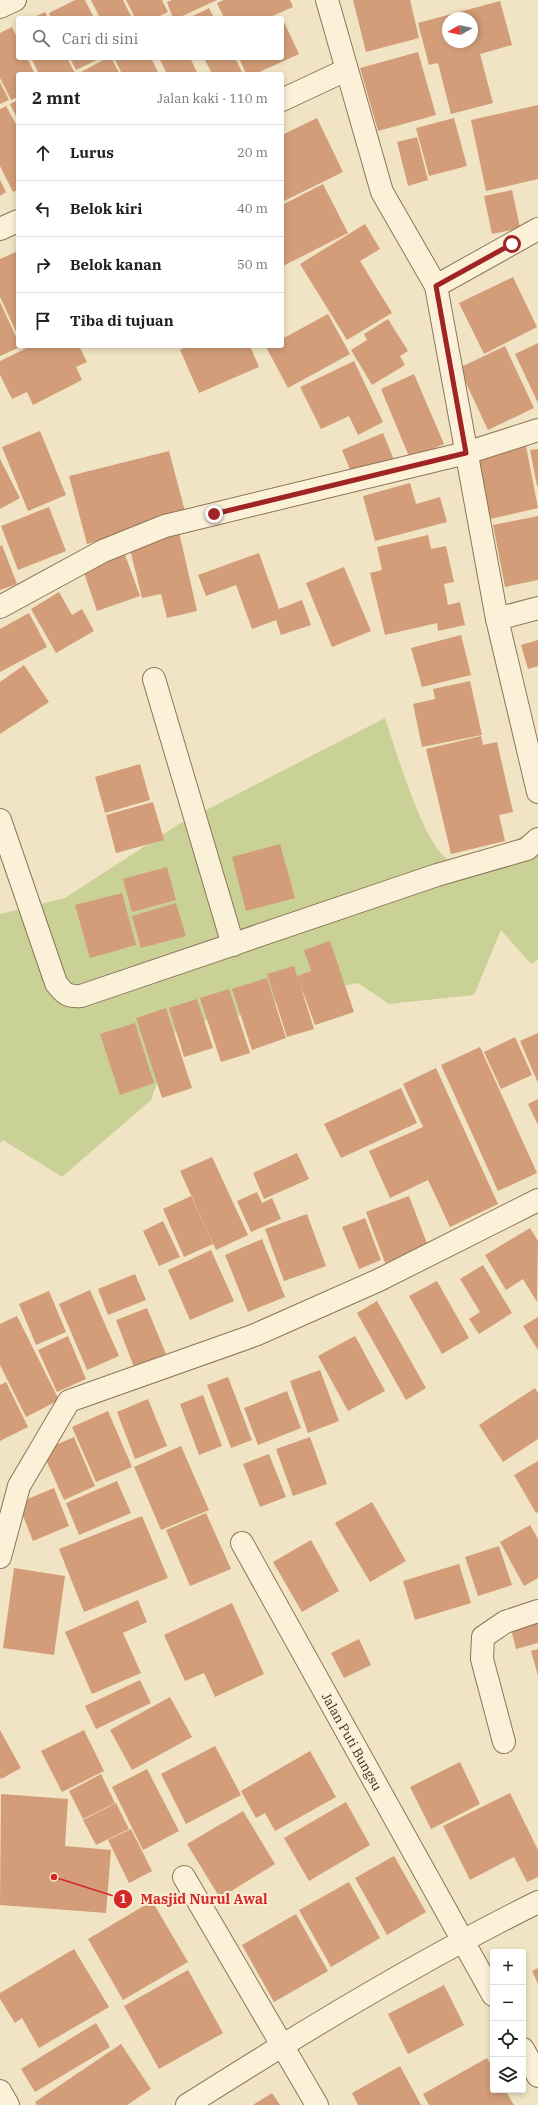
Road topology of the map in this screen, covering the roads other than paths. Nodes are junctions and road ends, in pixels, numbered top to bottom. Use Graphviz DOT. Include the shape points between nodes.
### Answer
graph roads {
  1 [pos="15,0"];
  2 [pos="327,0"];
  3 [pos="0,7"];
  4 [pos="346,70"];
  5 [pos="284,99"];
  6 [pos="16,222"];
  7 [pos="0,229"];
  8 [pos="538,229"];
  9 [pos="436,286"];
  10 [pos="538,430"];
  11 [pos="466,453"];
  12 [pos="0,607"];
  13 [pos="538,608"];
  14 [pos="497,619"];
  15 [pos="154,679"];
  16 [pos="538,792"];
  17 [pos="0,820"];
  18 [pos="538,839"];
  19 [pos="233,945"];
  20 [pos="538,1200"];
  21 [pos="242,1543"];
  22 [pos="0,1557"];
  23 [pos="538,1611"];
  24 [pos="504,1742"];
  25 [pos="184,1876"];
  26 [pos="538,1902"];
  27 [pos="462,1940"];
  28 [pos="490,1990"];
  29 [pos="281,2046"];
  30 [pos="526,2054"];
  31 [pos="538,2076"];
  32 [pos="0,2091"];
  33 [pos="8,2105"];
  34 [pos="187,2105"];
  35 [pos="316,2105"];
  1 -- 3 [label="street"];
  2 -- 4 [label="street"];
  4 -- 5 [label="street"];
  4 -- 9 [label="street" via="382,192"];
  6 -- 7 [label="street"];
  8 -- 9 [label="street"];
  9 -- 11 [label="street"];
  10 -- 11 [label="street"];
  11 -- 12 [label="street" via="165,526 102,551"];
  11 -- 14 [label="street"];
  13 -- 14 [label="street"];
  14 -- 16 [label="street"];
  15 -- 19 [label="street"];
  17 -- 19 [label="street" via="56,984 64,994 72,997 81,996"];
  18 -- 19 [label="street" via="527,849 436,875"];
  20 -- 22 [label="street" via="379,1280 256,1335 69,1401 19,1486"];
  21 -- 27 [label="street, Jalan Puti Bungsu"];
  23 -- 24 [label="street" via="505,1622 483,1637 482,1659"];
  25 -- 29 [label="street"];
  26 -- 27 [label="street"];
  27 -- 28 [label="street, Jalan Puti Bungsu"];
  27 -- 29 [label="street"];
  29 -- 34 [label="street"];
  29 -- 35 [label="street"];
  30 -- 31 [label="street"];
  32 -- 33 [label="street"];
}
